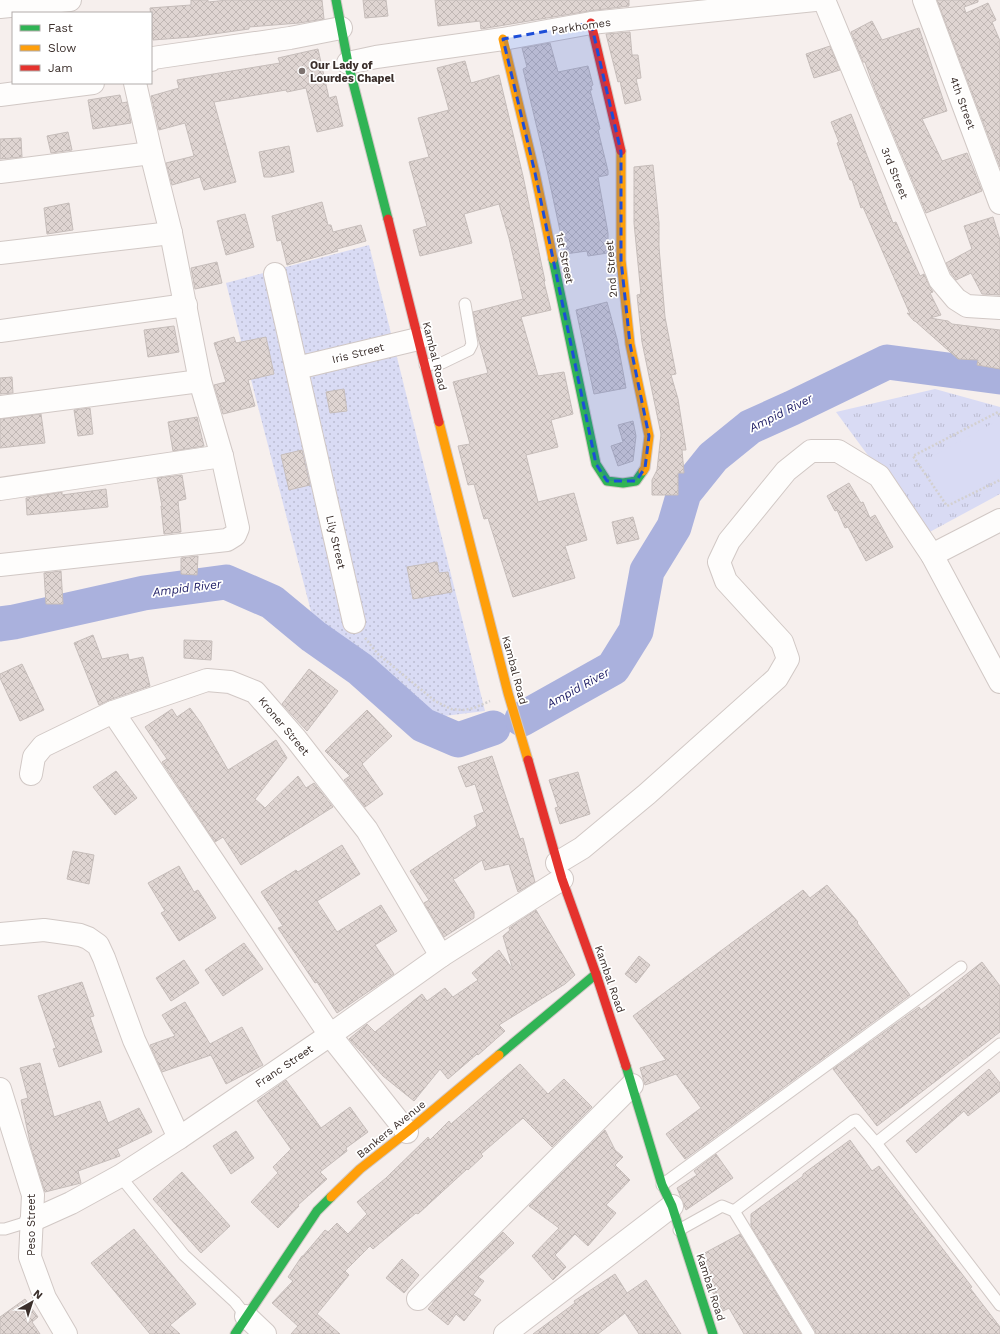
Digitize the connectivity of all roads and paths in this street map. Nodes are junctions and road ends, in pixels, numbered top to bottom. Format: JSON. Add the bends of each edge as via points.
{"nodes":[{"id":1,"x":70,"y":0,"type":"edge"},
{"id":2,"x":336,"y":0,"type":"edge"},
{"id":3,"x":815,"y":0,"type":"edge"},
{"id":4,"x":824,"y":0,"type":"edge"},
{"id":5,"x":925,"y":1,"type":"edge"},
{"id":6,"x":0,"y":7,"type":"edge"},
{"id":7,"x":591,"y":23,"type":"junction"},
{"id":8,"x":341,"y":28,"type":"junction"},
{"id":9,"x":503,"y":39,"type":"junction"},
{"id":10,"x":152,"y":59,"type":"edge"},
{"id":11,"x":348,"y":63,"type":"junction"},
{"id":12,"x":85,"y":84,"type":"edge"},
{"id":13,"x":135,"y":84,"type":"edge"},
{"id":14,"x":0,"y":95,"type":"edge"},
{"id":15,"x":151,"y":153,"type":"junction"},
{"id":16,"x":0,"y":172,"type":"edge"},
{"id":17,"x":1000,"y":203,"type":"edge"},
{"id":18,"x":171,"y":233,"type":"junction"},
{"id":19,"x":0,"y":253,"type":"edge"},
{"id":20,"x":275,"y":274,"type":"dead end"},
{"id":21,"x":466,"y":304,"type":"dead end"},
{"id":22,"x":186,"y":305,"type":"junction"},
{"id":23,"x":1000,"y":308,"type":"edge"},
{"id":24,"x":0,"y":331,"type":"edge"},
{"id":25,"x":418,"y":339,"type":"junction"},
{"id":26,"x":425,"y":365,"type":"junction"},
{"id":27,"x":297,"y":368,"type":"junction"},
{"id":28,"x":200,"y":381,"type":"junction"},
{"id":29,"x":0,"y":407,"type":"edge"},
{"id":30,"x":1000,"y":415,"type":"edge"},
{"id":31,"x":222,"y":456,"type":"junction"},
{"id":32,"x":1000,"y":480,"type":"edge"},
{"id":33,"x":607,"y":481,"type":"joint"},
{"id":34,"x":0,"y":489,"type":"edge"},
{"id":35,"x":1000,"y":520,"type":"edge"},
{"id":36,"x":932,"y":555,"type":"junction"},
{"id":37,"x":0,"y":565,"type":"edge"},
{"id":38,"x":354,"y":622,"type":"joint"},
{"id":39,"x":1000,"y":682,"type":"edge"},
{"id":40,"x":508,"y":693,"type":"junction"},
{"id":41,"x":113,"y":712,"type":"junction"},
{"id":42,"x":31,"y":774,"type":"dead end"},
{"id":43,"x":560,"y":871,"type":"junction"},
{"id":44,"x":0,"y":934,"type":"edge"},
{"id":45,"x":441,"y":956,"type":"junction"},
{"id":46,"x":960,"y":967,"type":"dead end"},
{"id":47,"x":596,"y":974,"type":"junction"},
{"id":48,"x":330,"y":1035,"type":"junction"},
{"id":49,"x":1000,"y":1044,"type":"edge"},
{"id":50,"x":632,"y":1084,"type":"junction"},
{"id":51,"x":0,"y":1089,"type":"edge"},
{"id":52,"x":407,"y":1132,"type":"junction"},
{"id":53,"x":179,"y":1138,"type":"junction"},
{"id":54,"x":876,"y":1143,"type":"junction"},
{"id":55,"x":120,"y":1176,"type":"junction"},
{"id":56,"x":662,"y":1185,"type":"junction"},
{"id":57,"x":672,"y":1206,"type":"junction"},
{"id":58,"x":734,"y":1211,"type":"junction"},
{"id":59,"x":31,"y":1221,"type":"junction"},
{"id":60,"x":0,"y":1229,"type":"edge"},
{"id":61,"x":679,"y":1230,"type":"junction"},
{"id":62,"x":418,"y":1298,"type":"dead end"},
{"id":63,"x":1000,"y":1305,"type":"edge"},
{"id":64,"x":241,"y":1325,"type":"edge"},
{"id":65,"x":66,"y":1334,"type":"edge"},
{"id":66,"x":266,"y":1334,"type":"edge"},
{"id":67,"x":505,"y":1334,"type":"edge"},
{"id":68,"x":713,"y":1334,"type":"edge"},
{"id":69,"x":809,"y":1334,"type":"edge"}],
"edges":[{"from":1,"to":6,"type":"street"},
{"from":2,"to":8,"type":"street","name":"Kambal Road"},
{"from":3,"to":7,"type":"street","name":"Parkhomes"},
{"from":4,"to":23,"type":"street","name":"3rd Street","via":[[940,280],[956,299],[967,306]]},
{"from":5,"to":17,"type":"street","name":"4th Street"},
{"from":7,"to":9,"type":"street","name":"Parkhomes"},
{"from":7,"to":33,"type":"street","name":"2nd Street","via":[[621,152],[621,260],[630,344],[649,436],[645,468],[636,481]]},
{"from":8,"to":10,"type":"street"},
{"from":8,"to":11,"type":"street","name":"Kambal Road"},
{"from":9,"to":11,"type":"street","name":"Parkhomes"},
{"from":9,"to":33,"type":"street","name":"1st Street","via":[[535,173],[596,464]]},
{"from":11,"to":25,"type":"street","name":"Kambal Road"},
{"from":12,"to":14,"type":"street"},
{"from":13,"to":15,"type":"street"},
{"from":15,"to":16,"type":"street"},
{"from":15,"to":18,"type":"street"},
{"from":18,"to":19,"type":"street"},
{"from":18,"to":22,"type":"street"},
{"from":20,"to":27,"type":"street","name":"Lily Street"},
{"from":21,"to":26,"type":"lane","via":[[472,344],[469,350],[442,363]]},
{"from":22,"to":24,"type":"street"},
{"from":22,"to":28,"type":"street"},
{"from":25,"to":26,"type":"street","name":"Kambal Road"},
{"from":25,"to":27,"type":"street","name":"Iris Street"},
{"from":26,"to":40,"type":"street","name":"Kambal Road"},
{"from":27,"to":38,"type":"street","name":"Lily Street"},
{"from":28,"to":29,"type":"street"},
{"from":28,"to":31,"type":"street"},
{"from":30,"to":32,"type":"path","via":[[998,412],[913,456],[947,506]]},
{"from":31,"to":34,"type":"street"},
{"from":31,"to":37,"type":"street","via":[[238,528],[235,535],[227,540]]},
{"from":35,"to":36,"type":"street"},
{"from":36,"to":39,"type":"street","name":"Franc Street"},
{"from":36,"to":43,"type":"street","name":"Franc Street","via":[[880,476],[838,451],[811,451],[786,471],[729,541],[719,562],[726,581],[782,642],[788,659],[777,678],[647,794],[582,848]]},
{"from":38,"to":40,"type":"path","via":[[378,654],[435,701],[451,709],[474,708]]},
{"from":40,"to":43,"type":"street","name":"Kambal Road"},
{"from":41,"to":42,"type":"street","name":"Kroner Street","via":[[43,746],[34,757]]},
{"from":41,"to":45,"type":"street","name":"Kroner Street","via":[[207,680],[230,682],[255,692],[296,739],[367,830]]},
{"from":41,"to":48,"type":"street"},
{"from":43,"to":45,"type":"street","name":"Franc Street","via":[[531,899]]},
{"from":43,"to":47,"type":"street","name":"Kambal Road"},
{"from":44,"to":53,"type":"street","via":[[44,930],[80,935],[98,945],[134,1040]]},
{"from":45,"to":48,"type":"street","name":"Franc Street"},
{"from":46,"to":56,"type":"lane"},
{"from":47,"to":50,"type":"street","name":"Kambal Road"},
{"from":47,"to":52,"type":"street","name":"Bankers Avenue"},
{"from":48,"to":52,"type":"street"},
{"from":48,"to":53,"type":"street","name":"Franc Street"},
{"from":49,"to":54,"type":"lane"},
{"from":50,"to":56,"type":"street","name":"Kambal Road"},
{"from":50,"to":62,"type":"street"},
{"from":51,"to":59,"type":"street","name":"Peso Street","via":[[33,1195]]},
{"from":52,"to":64,"type":"street","name":"Bankers Avenue","via":[[360,1169],[317,1211]]},
{"from":53,"to":55,"type":"street","name":"Franc Street"},
{"from":54,"to":58,"type":"lane","via":[[859,1122],[853,1121]]},
{"from":54,"to":63,"type":"lane"},
{"from":55,"to":59,"type":"street","name":"Franc Street"},
{"from":55,"to":64,"type":"lane","via":[[184,1256],[235,1302]]},
{"from":56,"to":57,"type":"street","name":"Kambal Road"},
{"from":57,"to":61,"type":"street","name":"Kambal Road"},
{"from":57,"to":67,"type":"street"},
{"from":58,"to":61,"type":"lane","via":[[722,1206]]},
{"from":58,"to":69,"type":"lane"},
{"from":59,"to":60,"type":"lane"},
{"from":59,"to":65,"type":"street","name":"Peso Street","via":[[30,1257],[46,1298]]},
{"from":61,"to":68,"type":"street","name":"Kambal Road"},
{"from":64,"to":66,"type":"street"}]}
